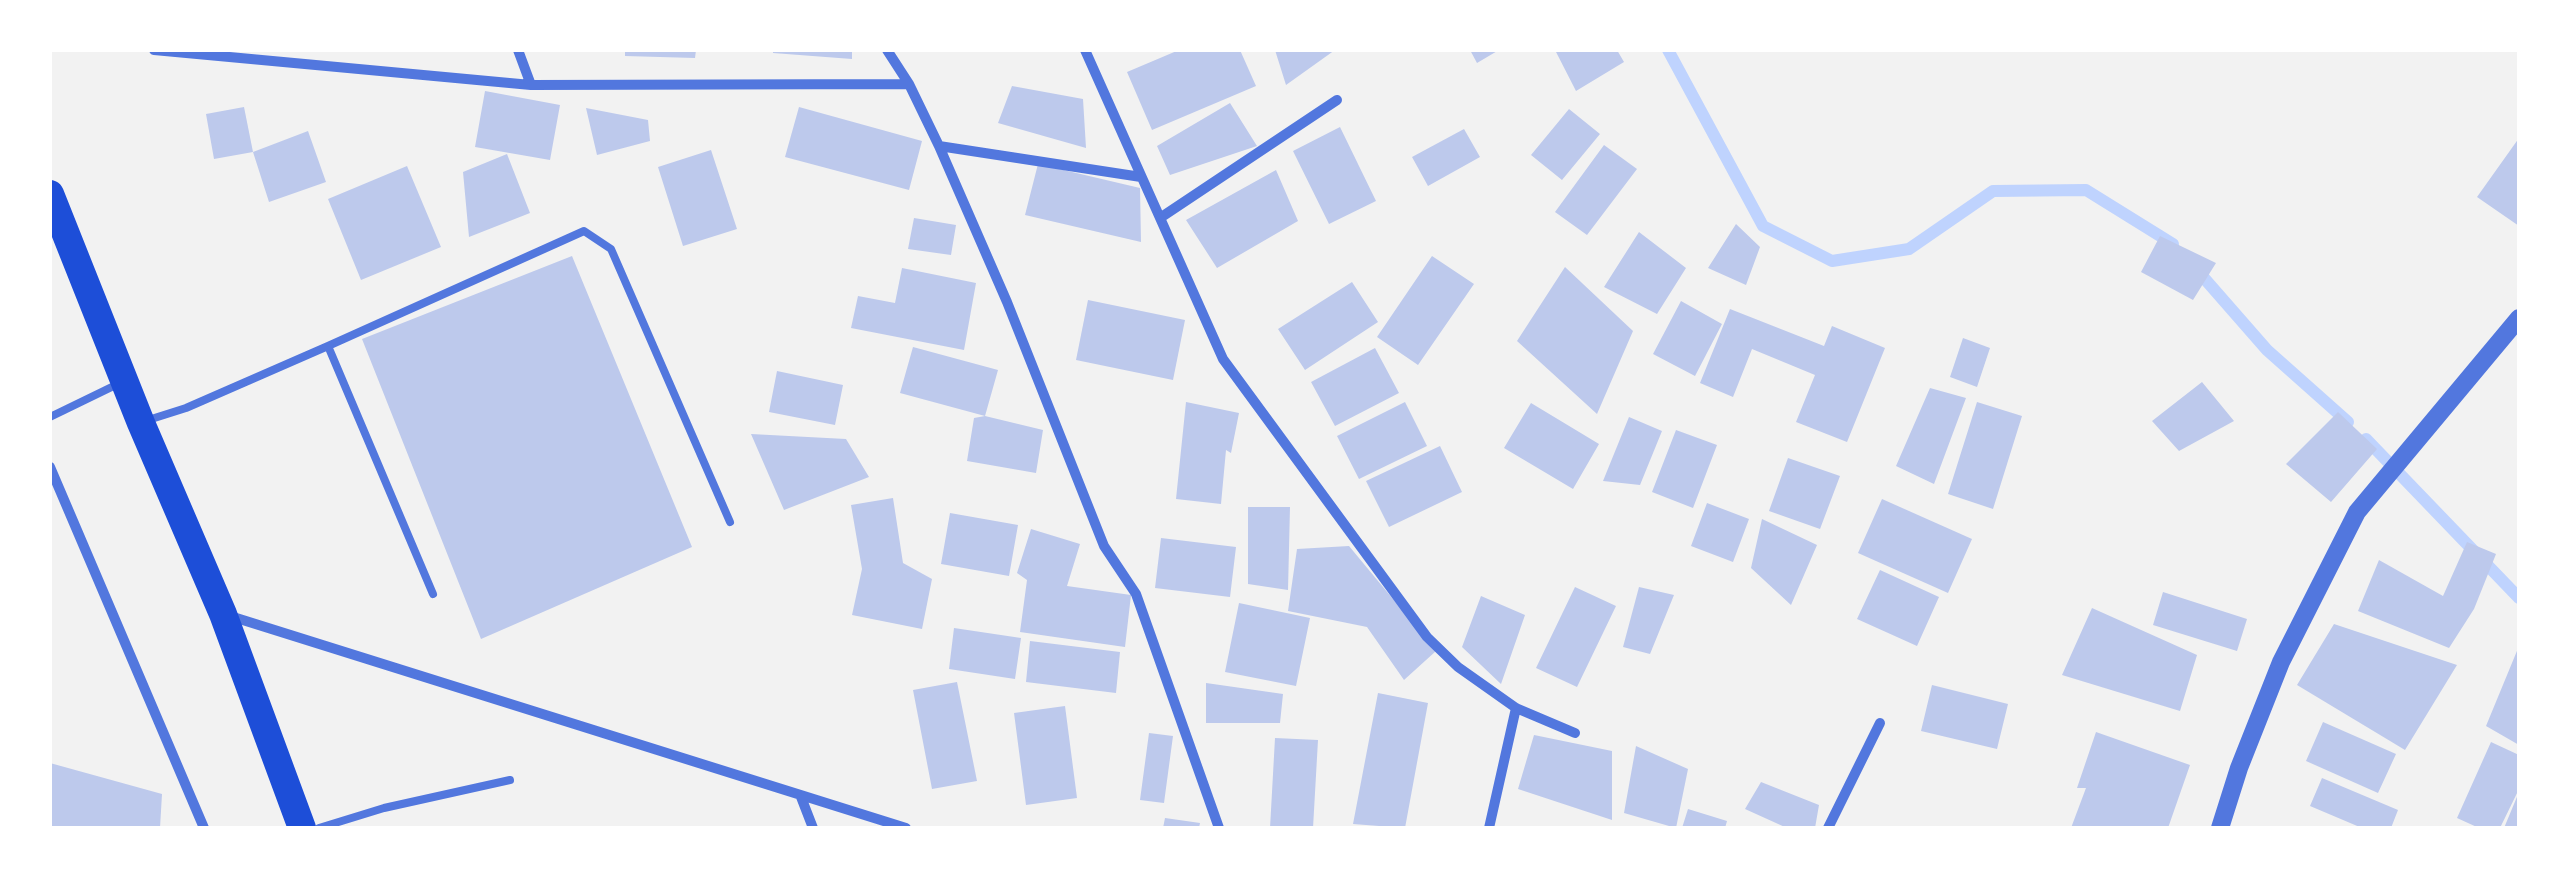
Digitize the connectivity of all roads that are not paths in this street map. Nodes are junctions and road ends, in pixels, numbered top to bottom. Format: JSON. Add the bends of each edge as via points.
{"nodes":[{"id":1,"x":154,"y":50,"type":"edge"},
{"id":2,"x":518,"y":50,"type":"edge"},
{"id":3,"x":888,"y":50,"type":"edge"},
{"id":4,"x":1085,"y":50,"type":"edge"},
{"id":5,"x":909,"y":84,"type":"junction"},
{"id":6,"x":531,"y":85,"type":"junction"},
{"id":7,"x":1337,"y":100,"type":"dead end"},
{"id":8,"x":939,"y":146,"type":"junction"},
{"id":9,"x":1141,"y":177,"type":"junction"},
{"id":10,"x":50,"y":194,"type":"edge"},
{"id":11,"x":1160,"y":218,"type":"junction"},
{"id":12,"x":2519,"y":318,"type":"edge"},
{"id":13,"x":328,"y":346,"type":"junction"},
{"id":14,"x":124,"y":381,"type":"junction"},
{"id":15,"x":50,"y":417,"type":"edge"},
{"id":16,"x":140,"y":423,"type":"junction"},
{"id":17,"x":50,"y":467,"type":"edge"},
{"id":18,"x":730,"y":522,"type":"dead end"},
{"id":19,"x":433,"y":594,"type":"dead end"},
{"id":20,"x":223,"y":614,"type":"junction"},
{"id":21,"x":1516,"y":708,"type":"junction"},
{"id":22,"x":1880,"y":723,"type":"dead end"},
{"id":23,"x":1575,"y":733,"type":"dead end"},
{"id":24,"x":510,"y":780,"type":"dead end"},
{"id":25,"x":801,"y":797,"type":"junction"},
{"id":26,"x":204,"y":828,"type":"edge"},
{"id":27,"x":302,"y":828,"type":"edge"},
{"id":28,"x":320,"y":828,"type":"edge"},
{"id":29,"x":813,"y":828,"type":"edge"},
{"id":30,"x":906,"y":828,"type":"edge"},
{"id":31,"x":1219,"y":828,"type":"edge"},
{"id":32,"x":1489,"y":828,"type":"edge"},
{"id":33,"x":1828,"y":828,"type":"edge"},
{"id":34,"x":2220,"y":828,"type":"edge"}],
"edges":[{"from":1,"to":6,"type":"street"},
{"from":2,"to":6,"type":"street"},
{"from":3,"to":5,"type":"street"},
{"from":4,"to":9,"type":"street"},
{"from":5,"to":6,"type":"street"},
{"from":5,"to":8,"type":"street"},
{"from":7,"to":11,"type":"street"},
{"from":8,"to":9,"type":"street"},
{"from":8,"to":31,"type":"street","via":[[1104,546],[1136,594]]},
{"from":9,"to":11,"type":"street"},
{"from":10,"to":14,"type":"highway"},
{"from":11,"to":21,"type":"street","via":[[1223,359],[1259,410],[1427,637]]},
{"from":12,"to":34,"type":"street","via":[[2357,512],[2281,662]]},
{"from":13,"to":16,"type":"lane"},
{"from":13,"to":18,"type":"lane","via":[[584,231],[611,249]]},
{"from":13,"to":19,"type":"lane"},
{"from":14,"to":15,"type":"lane"},
{"from":14,"to":16,"type":"highway"},
{"from":16,"to":20,"type":"highway"},
{"from":17,"to":26,"type":"street"},
{"from":20,"to":25,"type":"street"},
{"from":20,"to":27,"type":"highway"},
{"from":21,"to":23,"type":"street"},
{"from":21,"to":32,"type":"street"},
{"from":22,"to":33,"type":"street"},
{"from":24,"to":28,"type":"lane"},
{"from":25,"to":29,"type":"street"},
{"from":25,"to":30,"type":"street"}]}
